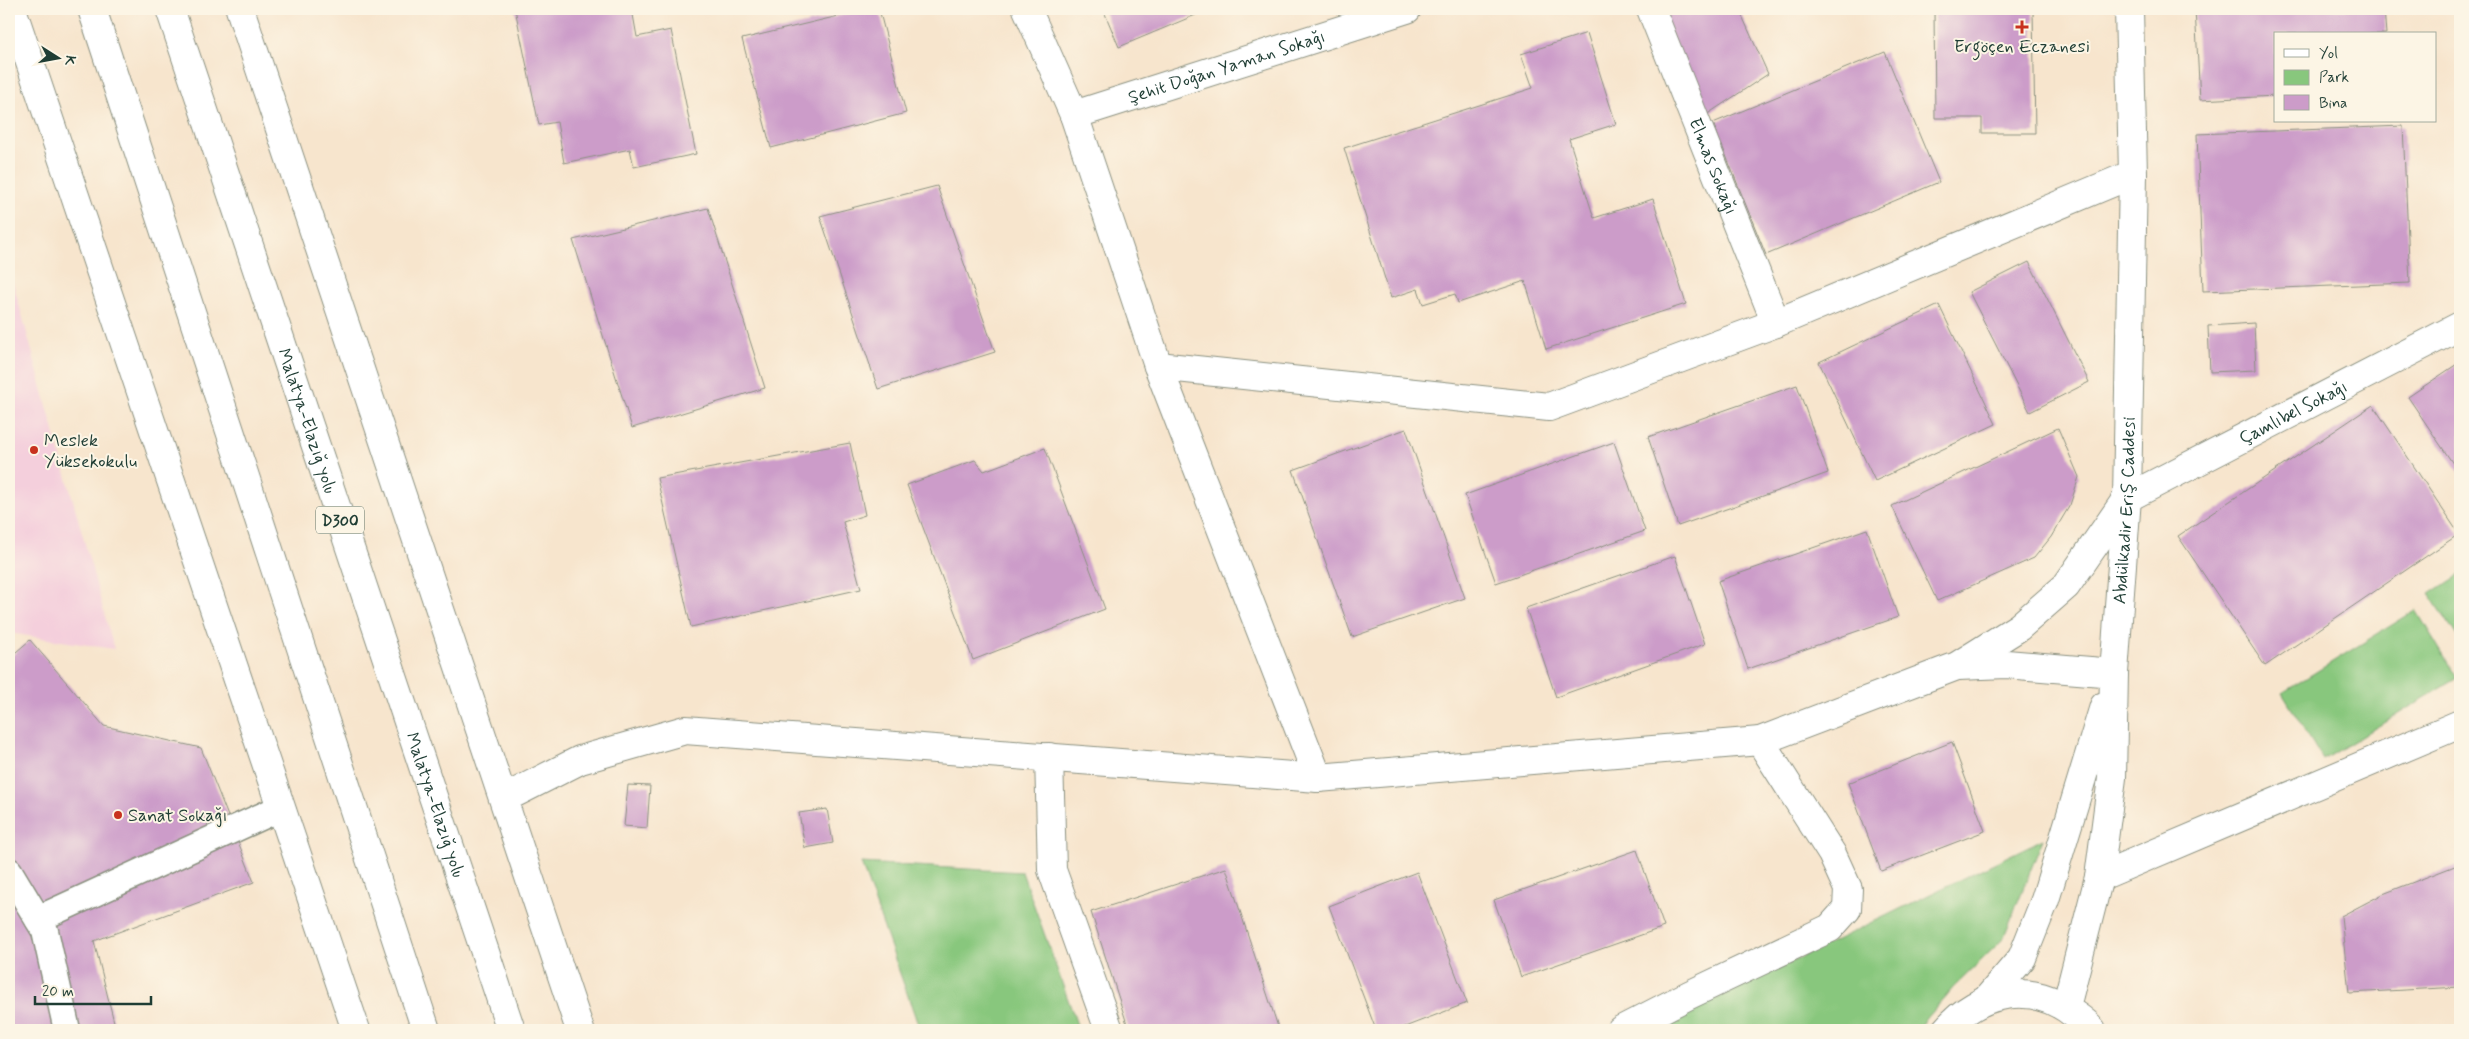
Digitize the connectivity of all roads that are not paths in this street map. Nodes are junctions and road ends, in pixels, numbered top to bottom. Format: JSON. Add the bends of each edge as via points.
{"nodes":[{"id":1,"x":12,"y":9,"type":"edge"},
{"id":2,"x":92,"y":9,"type":"edge"},
{"id":3,"x":170,"y":9,"type":"edge"},
{"id":4,"x":240,"y":9,"type":"edge"},
{"id":5,"x":1027,"y":9,"type":"edge"},
{"id":6,"x":1407,"y":9,"type":"edge"},
{"id":7,"x":1651,"y":9,"type":"edge"},
{"id":8,"x":2129,"y":9,"type":"edge"},
{"id":9,"x":1074,"y":116,"type":"junction"},
{"id":10,"x":2133,"y":174,"type":"junction"},
{"id":11,"x":1776,"y":323,"type":"junction"},
{"id":12,"x":2460,"y":326,"type":"edge"},
{"id":13,"x":1158,"y":366,"type":"junction"},
{"id":14,"x":2127,"y":498,"type":"junction"},
{"id":15,"x":1957,"y":666,"type":"junction"},
{"id":16,"x":2114,"y":673,"type":"junction"},
{"id":17,"x":2460,"y":724,"type":"edge"},
{"id":18,"x":1760,"y":741,"type":"junction"},
{"id":19,"x":1049,"y":757,"type":"junction"},
{"id":20,"x":1318,"y":778,"type":"junction"},
{"id":21,"x":505,"y":798,"type":"junction"},
{"id":22,"x":280,"y":808,"type":"junction"},
{"id":23,"x":9,"y":871,"type":"edge"},
{"id":24,"x":2099,"y":877,"type":"junction"},
{"id":25,"x":38,"y":919,"type":"junction"},
{"id":26,"x":1987,"y":999,"type":"junction"},
{"id":27,"x":2066,"y":1007,"type":"junction"},
{"id":28,"x":2092,"y":1029,"type":"edge"},
{"id":29,"x":67,"y":1030,"type":"edge"},
{"id":30,"x":356,"y":1030,"type":"edge"},
{"id":31,"x":426,"y":1030,"type":"edge"},
{"id":32,"x":511,"y":1030,"type":"edge"},
{"id":33,"x":580,"y":1030,"type":"edge"},
{"id":34,"x":1109,"y":1030,"type":"edge"},
{"id":35,"x":1621,"y":1030,"type":"edge"},
{"id":36,"x":1946,"y":1030,"type":"edge"}],
"edges":[{"from":1,"to":22,"type":"main road"},
{"from":2,"to":31,"type":"main road"},
{"from":3,"to":32,"type":"main road","name":"Malatya-Elazığ yolu","number":"D300"},
{"from":4,"to":21,"type":"main road"},
{"from":5,"to":9,"type":"main road"},
{"from":6,"to":9,"type":"main road","name":"Şehit Doğan Yaman Sokağı"},
{"from":7,"to":11,"type":"main road","name":"Elmas Sokağı"},
{"from":8,"to":10,"type":"main road","name":"Abdülkadir Eriş Caddesi"},
{"from":9,"to":13,"type":"main road"},
{"from":10,"to":11,"type":"main road"},
{"from":10,"to":14,"type":"main road","name":"Abdülkadir Eriş Caddesi"},
{"from":11,"to":13,"type":"main road","via":[[1550,407]]},
{"from":12,"to":14,"type":"main road","name":"Çamlıbel Sokağı"},
{"from":13,"to":20,"type":"main road"},
{"from":14,"to":15,"type":"main road","via":[[2066,586],[2019,627]]},
{"from":14,"to":16,"type":"main road","name":"Abdülkadir Eriş Caddesi"},
{"from":15,"to":16,"type":"main road","via":[[2006,664]]},
{"from":15,"to":18,"type":"main road"},
{"from":16,"to":24,"type":"main road","name":"Abdülkadir Eriş Caddesi","via":[[2112,778]]},
{"from":16,"to":26,"type":"main road","via":[[2046,900],[2022,958]]},
{"from":17,"to":24,"type":"main road"},
{"from":18,"to":20,"type":"main road"},
{"from":18,"to":35,"type":"main road","via":[[1832,854],[1848,889],[1847,909],[1830,928]]},
{"from":19,"to":20,"type":"main road"},
{"from":19,"to":21,"type":"main road","via":[[684,730],[580,760]]},
{"from":19,"to":34,"type":"main road","via":[[1052,870]]},
{"from":21,"to":33,"type":"main road"},
{"from":22,"to":25,"type":"street"},
{"from":22,"to":30,"type":"main road"},
{"from":23,"to":25,"type":"street"},
{"from":24,"to":27,"type":"main road","name":"Abdülkadir Eriş Caddesi"},
{"from":25,"to":29,"type":"street","via":[[45,931]]},
{"from":26,"to":27,"type":"main road","via":[[2015,992],[2040,996]]},
{"from":26,"to":36,"type":"main road","via":[[1958,1015]]},
{"from":27,"to":28,"type":"main road"}]}
